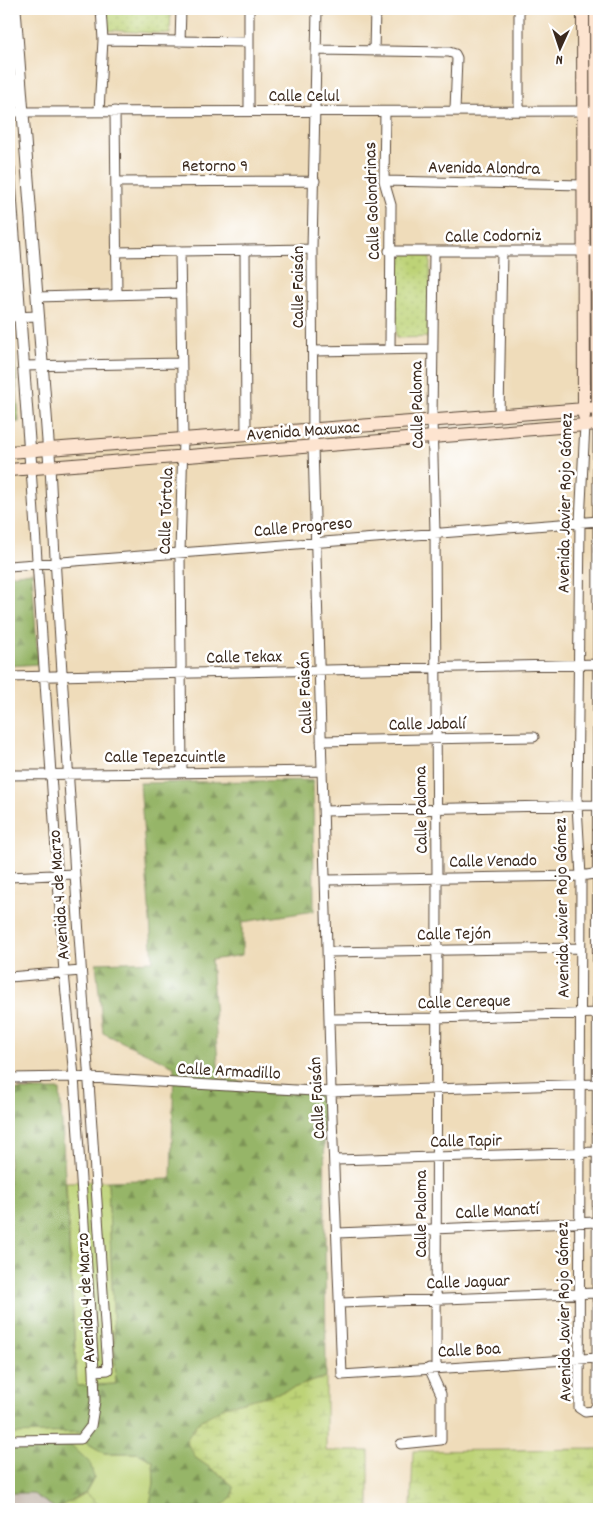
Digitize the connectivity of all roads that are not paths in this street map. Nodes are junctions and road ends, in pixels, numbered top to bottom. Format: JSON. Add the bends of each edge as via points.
{"nodes":[{"id":1,"x":15,"y":9,"type":"edge"},
{"id":2,"x":101,"y":9,"type":"edge"},
{"id":3,"x":180,"y":9,"type":"edge"},
{"id":4,"x":249,"y":9,"type":"edge"},
{"id":5,"x":317,"y":9,"type":"edge"},
{"id":6,"x":375,"y":9,"type":"edge"},
{"id":7,"x":519,"y":9,"type":"edge"},
{"id":8,"x":583,"y":9,"type":"edge"},
{"id":9,"x":596,"y":9,"type":"edge"},
{"id":10,"x":103,"y":40,"type":"junction"},
{"id":11,"x":180,"y":42,"type":"junction"},
{"id":12,"x":249,"y":42,"type":"junction"},
{"id":13,"x":317,"y":50,"type":"junction"},
{"id":14,"x":374,"y":51,"type":"junction"},
{"id":15,"x":456,"y":110,"type":"junction"},
{"id":16,"x":23,"y":111,"type":"junction"},
{"id":17,"x":99,"y":111,"type":"junction"},
{"id":18,"x":115,"y":111,"type":"junction"},
{"id":19,"x":249,"y":111,"type":"junction"},
{"id":20,"x":316,"y":111,"type":"junction"},
{"id":21,"x":519,"y":111,"type":"junction"},
{"id":22,"x":584,"y":111,"type":"junction"},
{"id":23,"x":598,"y":111,"type":"edge"},
{"id":24,"x":9,"y":112,"type":"edge"},
{"id":25,"x":385,"y":112,"type":"junction"},
{"id":26,"x":9,"y":168,"type":"edge"},
{"id":27,"x":598,"y":170,"type":"edge"},
{"id":28,"x":315,"y":181,"type":"junction"},
{"id":29,"x":384,"y":181,"type":"junction"},
{"id":30,"x":116,"y":182,"type":"junction"},
{"id":31,"x":584,"y":185,"type":"junction"},
{"id":32,"x":312,"y":249,"type":"junction"},
{"id":33,"x":245,"y":250,"type":"junction"},
{"id":34,"x":584,"y":250,"type":"junction"},
{"id":35,"x":180,"y":251,"type":"junction"},
{"id":36,"x":389,"y":251,"type":"junction"},
{"id":37,"x":597,"y":251,"type":"junction"},
{"id":38,"x":115,"y":252,"type":"junction"},
{"id":39,"x":434,"y":252,"type":"junction"},
{"id":40,"x":502,"y":252,"type":"junction"},
{"id":41,"x":180,"y":293,"type":"junction"},
{"id":42,"x":117,"y":294,"type":"junction"},
{"id":43,"x":37,"y":297,"type":"junction"},
{"id":44,"x":14,"y":316,"type":"edge"},
{"id":45,"x":38,"y":316,"type":"junction"},
{"id":46,"x":598,"y":335,"type":"edge"},
{"id":47,"x":390,"y":349,"type":"junction"},
{"id":48,"x":432,"y":349,"type":"junction"},
{"id":49,"x":313,"y":351,"type":"junction"},
{"id":50,"x":180,"y":363,"type":"junction"},
{"id":51,"x":23,"y":366,"type":"junction"},
{"id":52,"x":42,"y":366,"type":"junction"},
{"id":53,"x":598,"y":408,"type":"edge"},
{"id":54,"x":584,"y":409,"type":"junction"},
{"id":55,"x":542,"y":412,"type":"junction"},
{"id":56,"x":499,"y":415,"type":"junction"},
{"id":57,"x":432,"y":420,"type":"junction"},
{"id":58,"x":598,"y":424,"type":"edge"},
{"id":59,"x":584,"y":425,"type":"junction"},
{"id":60,"x":544,"y":428,"type":"junction"},
{"id":61,"x":314,"y":429,"type":"junction"},
{"id":62,"x":246,"y":434,"type":"junction"},
{"id":63,"x":434,"y":437,"type":"junction"},
{"id":64,"x":183,"y":439,"type":"junction"},
{"id":65,"x":313,"y":446,"type":"junction"},
{"id":66,"x":49,"y":449,"type":"junction"},
{"id":67,"x":30,"y":450,"type":"junction"},
{"id":68,"x":9,"y":452,"type":"edge"},
{"id":69,"x":183,"y":456,"type":"junction"},
{"id":70,"x":50,"y":467,"type":"junction"},
{"id":71,"x":31,"y":468,"type":"junction"},
{"id":72,"x":9,"y":470,"type":"edge"},
{"id":73,"x":598,"y":521,"type":"edge"},
{"id":74,"x":580,"y":522,"type":"junction"},
{"id":75,"x":435,"y":532,"type":"junction"},
{"id":76,"x":317,"y":542,"type":"junction"},
{"id":77,"x":180,"y":553,"type":"junction"},
{"id":78,"x":55,"y":562,"type":"junction"},
{"id":79,"x":36,"y":564,"type":"junction"},
{"id":80,"x":9,"y":566,"type":"edge"},
{"id":81,"x":598,"y":664,"type":"edge"},
{"id":82,"x":579,"y":665,"type":"junction"},
{"id":83,"x":435,"y":668,"type":"junction"},
{"id":84,"x":319,"y":671,"type":"junction"},
{"id":85,"x":181,"y":673,"type":"junction"},
{"id":86,"x":43,"y":676,"type":"junction"},
{"id":87,"x":61,"y":676,"type":"junction"},
{"id":88,"x":9,"y":677,"type":"edge"},
{"id":89,"x":579,"y":735,"type":"junction"},
{"id":90,"x":598,"y":735,"type":"edge"},
{"id":91,"x":534,"y":737,"type":"dead end"},
{"id":92,"x":435,"y":740,"type":"junction"},
{"id":93,"x":321,"y":741,"type":"junction"},
{"id":94,"x":182,"y":772,"type":"junction"},
{"id":95,"x":322,"y":772,"type":"junction"},
{"id":96,"x":51,"y":773,"type":"junction"},
{"id":97,"x":68,"y":773,"type":"junction"},
{"id":98,"x":9,"y":775,"type":"edge"},
{"id":99,"x":598,"y":804,"type":"junction"},
{"id":100,"x":577,"y":806,"type":"junction"},
{"id":101,"x":436,"y":807,"type":"junction"},
{"id":102,"x":324,"y":811,"type":"junction"},
{"id":103,"x":598,"y":873,"type":"edge"},
{"id":104,"x":74,"y":874,"type":"junction"},
{"id":105,"x":58,"y":875,"type":"junction"},
{"id":106,"x":581,"y":876,"type":"junction"},
{"id":107,"x":9,"y":877,"type":"edge"},
{"id":108,"x":438,"y":877,"type":"junction"},
{"id":109,"x":327,"y":880,"type":"junction"},
{"id":110,"x":580,"y":948,"type":"junction"},
{"id":111,"x":437,"y":950,"type":"junction"},
{"id":112,"x":328,"y":952,"type":"junction"},
{"id":113,"x":81,"y":970,"type":"junction"},
{"id":114,"x":64,"y":972,"type":"junction"},
{"id":115,"x":9,"y":976,"type":"edge"},
{"id":116,"x":580,"y":1013,"type":"junction"},
{"id":117,"x":599,"y":1013,"type":"edge"},
{"id":118,"x":437,"y":1018,"type":"junction"},
{"id":119,"x":329,"y":1019,"type":"junction"},
{"id":120,"x":74,"y":1077,"type":"junction"},
{"id":121,"x":9,"y":1078,"type":"edge"},
{"id":122,"x":90,"y":1078,"type":"junction"},
{"id":123,"x":579,"y":1084,"type":"junction"},
{"id":124,"x":598,"y":1084,"type":"junction"},
{"id":125,"x":438,"y":1090,"type":"junction"},
{"id":126,"x":332,"y":1092,"type":"junction"},
{"id":127,"x":597,"y":1152,"type":"junction"},
{"id":128,"x":579,"y":1153,"type":"junction"},
{"id":129,"x":437,"y":1157,"type":"junction"},
{"id":130,"x":336,"y":1160,"type":"junction"},
{"id":131,"x":96,"y":1170,"type":"junction"},
{"id":132,"x":80,"y":1172,"type":"junction"},
{"id":133,"x":596,"y":1222,"type":"junction"},
{"id":134,"x":579,"y":1223,"type":"junction"},
{"id":135,"x":436,"y":1229,"type":"junction"},
{"id":136,"x":338,"y":1233,"type":"junction"},
{"id":137,"x":100,"y":1241,"type":"junction"},
{"id":138,"x":85,"y":1242,"type":"junction"},
{"id":139,"x":580,"y":1293,"type":"junction"},
{"id":140,"x":596,"y":1293,"type":"junction"},
{"id":141,"x":436,"y":1298,"type":"junction"},
{"id":142,"x":341,"y":1303,"type":"junction"},
{"id":143,"x":104,"y":1305,"type":"junction"},
{"id":144,"x":89,"y":1308,"type":"junction"},
{"id":145,"x":597,"y":1358,"type":"junction"},
{"id":146,"x":579,"y":1359,"type":"junction"},
{"id":147,"x":432,"y":1368,"type":"junction"},
{"id":148,"x":94,"y":1371,"type":"junction"},
{"id":149,"x":342,"y":1375,"type":"joint"},
{"id":150,"x":9,"y":1440,"type":"edge"},
{"id":151,"x":401,"y":1444,"type":"dead end"}],
"edges":[{"from":1,"to":16,"type":"street","name":"Avenida 4 de Marzo"},
{"from":2,"to":10,"type":"street"},
{"from":3,"to":11,"type":"street"},
{"from":4,"to":12,"type":"street"},
{"from":5,"to":13,"type":"street","name":"Calle Faisán"},
{"from":6,"to":14,"type":"street"},
{"from":7,"to":21,"type":"street"},
{"from":8,"to":22,"type":"main road","name":"Avenida Javier Rojo Gómez"},
{"from":9,"to":23,"type":"main road","name":"Avenida Javier Rojo Gómez"},
{"from":10,"to":11,"type":"street"},
{"from":10,"to":17,"type":"street"},
{"from":11,"to":12,"type":"street"},
{"from":12,"to":19,"type":"street"},
{"from":13,"to":14,"type":"street"},
{"from":13,"to":20,"type":"street","name":"Calle Faisán"},
{"from":14,"to":15,"type":"street","via":[[455,54]]},
{"from":15,"to":21,"type":"street","name":"Calle Celul"},
{"from":15,"to":25,"type":"street","name":"Calle Celul"},
{"from":16,"to":17,"type":"street","name":"Calle Celul"},
{"from":16,"to":24,"type":"street","name":"Calle Celul"},
{"from":16,"to":43,"type":"street","name":"Avenida 4 de Marzo"},
{"from":17,"to":18,"type":"street","name":"Calle Celul"},
{"from":18,"to":19,"type":"street","name":"Calle Celul"},
{"from":18,"to":30,"type":"street"},
{"from":19,"to":20,"type":"street","name":"Calle Celul"},
{"from":20,"to":25,"type":"street","name":"Calle Celul"},
{"from":20,"to":28,"type":"street","name":"Calle Faisán"},
{"from":21,"to":22,"type":"street","name":"Calle Celul"},
{"from":22,"to":23,"type":"street","name":"Calle Celul"},
{"from":22,"to":31,"type":"main road","name":"Avenida Javier Rojo Gómez"},
{"from":23,"to":27,"type":"main road","name":"Avenida Javier Rojo Gómez"},
{"from":25,"to":29,"type":"street","name":"Calle Golondrinas"},
{"from":26,"to":44,"type":"street","name":"Avenida 4 de Marzo"},
{"from":27,"to":37,"type":"main road","name":"Avenida Javier Rojo Gómez"},
{"from":28,"to":30,"type":"street","name":"Retorno 9"},
{"from":28,"to":32,"type":"street","name":"Calle Faisán"},
{"from":29,"to":31,"type":"street","name":"Avenida Alondra"},
{"from":29,"to":36,"type":"street","name":"Calle Golondrinas","via":[[391,205]]},
{"from":30,"to":38,"type":"street"},
{"from":31,"to":34,"type":"main road","name":"Avenida Javier Rojo Gómez"},
{"from":32,"to":33,"type":"street"},
{"from":32,"to":49,"type":"street","name":"Calle Faisán"},
{"from":33,"to":35,"type":"street"},
{"from":33,"to":62,"type":"street"},
{"from":34,"to":37,"type":"street","name":"Calle Codorniz"},
{"from":34,"to":40,"type":"street","name":"Calle Codorniz"},
{"from":34,"to":54,"type":"main road","name":"Avenida Javier Rojo Gómez"},
{"from":35,"to":38,"type":"street"},
{"from":35,"to":41,"type":"street","name":"Calle Tórtola"},
{"from":36,"to":39,"type":"street","name":"Calle Codorniz"},
{"from":36,"to":47,"type":"street","name":"Calle Golondrinas"},
{"from":37,"to":46,"type":"main road","name":"Avenida Javier Rojo Gómez"},
{"from":38,"to":42,"type":"street"},
{"from":39,"to":40,"type":"street","name":"Calle Codorniz"},
{"from":39,"to":48,"type":"street","name":"Calle Paloma"},
{"from":40,"to":56,"type":"street"},
{"from":41,"to":42,"type":"street"},
{"from":41,"to":50,"type":"street","name":"Calle Tórtola"},
{"from":42,"to":43,"type":"street"},
{"from":43,"to":45,"type":"street","name":"Avenida 4 de Marzo"},
{"from":44,"to":45,"type":"street"},
{"from":44,"to":51,"type":"street","name":"Avenida 4 de Marzo"},
{"from":45,"to":52,"type":"street","name":"Avenida 4 de Marzo"},
{"from":46,"to":53,"type":"main road","name":"Avenida Javier Rojo Gómez"},
{"from":47,"to":48,"type":"street"},
{"from":47,"to":49,"type":"street"},
{"from":48,"to":57,"type":"street","name":"Calle Paloma"},
{"from":49,"to":61,"type":"street","name":"Calle Faisán"},
{"from":50,"to":52,"type":"street"},
{"from":50,"to":64,"type":"street","name":"Calle Tórtola"},
{"from":51,"to":52,"type":"street"},
{"from":51,"to":67,"type":"street","name":"Avenida 4 de Marzo"},
{"from":52,"to":66,"type":"street","name":"Avenida 4 de Marzo"},
{"from":53,"to":54,"type":"main road","name":"Avenida Maxuxac"},
{"from":53,"to":58,"type":"main road","name":"Avenida Javier Rojo Gómez"},
{"from":54,"to":55,"type":"main road","name":"Avenida Maxuxac"},
{"from":54,"to":59,"type":"main road","name":"Avenida Javier Rojo Gómez"},
{"from":55,"to":56,"type":"main road","name":"Avenida Maxuxac"},
{"from":55,"to":60,"type":"main road"},
{"from":56,"to":57,"type":"main road","name":"Avenida Maxuxac"},
{"from":57,"to":61,"type":"main road","name":"Avenida Maxuxac"},
{"from":57,"to":63,"type":"street","name":"Calle Paloma"},
{"from":58,"to":59,"type":"main road","name":"Avenida Maxuxac"},
{"from":58,"to":73,"type":"street","name":"Avenida Javier Rojo Gómez"},
{"from":59,"to":60,"type":"main road","name":"Avenida Maxuxac"},
{"from":59,"to":74,"type":"street","name":"Avenida Javier Rojo Gómez"},
{"from":60,"to":63,"type":"main road","name":"Avenida Maxuxac"},
{"from":61,"to":62,"type":"main road","name":"Avenida Maxuxac"},
{"from":61,"to":65,"type":"street","name":"Calle Faisán"},
{"from":62,"to":64,"type":"main road","name":"Avenida Maxuxac"},
{"from":63,"to":65,"type":"main road","name":"Avenida Maxuxac"},
{"from":63,"to":75,"type":"street","name":"Calle Paloma"},
{"from":64,"to":66,"type":"main road","name":"Avenida Maxuxac"},
{"from":64,"to":69,"type":"street","name":"Calle Tórtola"},
{"from":65,"to":69,"type":"main road","name":"Avenida Maxuxac"},
{"from":65,"to":76,"type":"street","name":"Calle Faisán"},
{"from":66,"to":67,"type":"main road","name":"Avenida Maxuxac"},
{"from":66,"to":70,"type":"street","name":"Avenida 4 de Marzo"},
{"from":67,"to":68,"type":"main road","name":"Avenida Maxuxac"},
{"from":67,"to":71,"type":"street","name":"Avenida 4 de Marzo"},
{"from":69,"to":70,"type":"main road","name":"Avenida Maxuxac"},
{"from":69,"to":77,"type":"street","name":"Calle Tórtola"},
{"from":70,"to":71,"type":"main road","name":"Avenida Maxuxac"},
{"from":70,"to":78,"type":"street","name":"Avenida 4 de Marzo"},
{"from":71,"to":72,"type":"main road","name":"Avenida Maxuxac"},
{"from":71,"to":79,"type":"street","name":"Avenida 4 de Marzo"},
{"from":73,"to":74,"type":"street","name":"Calle Progreso"},
{"from":73,"to":81,"type":"street","name":"Avenida Javier Rojo Gómez"},
{"from":74,"to":75,"type":"street","name":"Calle Progreso"},
{"from":74,"to":82,"type":"street","name":"Avenida Javier Rojo Gómez"},
{"from":75,"to":76,"type":"street","name":"Calle Progreso"},
{"from":75,"to":83,"type":"street","name":"Calle Paloma"},
{"from":76,"to":77,"type":"street","name":"Calle Progreso"},
{"from":76,"to":84,"type":"street","name":"Calle Faisán"},
{"from":77,"to":78,"type":"street","name":"Calle Progreso"},
{"from":77,"to":85,"type":"street","name":"Calle Tórtola"},
{"from":78,"to":79,"type":"street","name":"Calle Progreso"},
{"from":78,"to":87,"type":"street","name":"Avenida 4 de Marzo"},
{"from":79,"to":80,"type":"street","name":"Calle Progreso"},
{"from":79,"to":86,"type":"street","name":"Avenida 4 de Marzo"},
{"from":81,"to":82,"type":"street","name":"Calle Tekax"},
{"from":81,"to":90,"type":"street","name":"Avenida Javier Rojo Gómez"},
{"from":82,"to":83,"type":"street","name":"Calle Tekax"},
{"from":82,"to":89,"type":"street","name":"Avenida Javier Rojo Gómez"},
{"from":83,"to":84,"type":"street","name":"Calle Tekax"},
{"from":83,"to":92,"type":"street","name":"Calle Paloma"},
{"from":84,"to":85,"type":"street","name":"Calle Tekax"},
{"from":84,"to":93,"type":"street","name":"Calle Faisán"},
{"from":85,"to":87,"type":"street","name":"Calle Tekax"},
{"from":85,"to":94,"type":"street","name":"Calle Tórtola"},
{"from":86,"to":87,"type":"street","name":"Calle Tekax"},
{"from":86,"to":88,"type":"street","name":"Calle Tekax"},
{"from":86,"to":96,"type":"street","name":"Avenida 4 de Marzo"},
{"from":87,"to":97,"type":"street","name":"Avenida 4 de Marzo"},
{"from":89,"to":90,"type":"street"},
{"from":89,"to":100,"type":"street","name":"Avenida Javier Rojo Gómez"},
{"from":90,"to":99,"type":"street","name":"Avenida Javier Rojo Gómez"},
{"from":91,"to":92,"type":"street","name":"Calle Jabalí"},
{"from":92,"to":93,"type":"street","name":"Calle Jabalí"},
{"from":92,"to":101,"type":"street","name":"Calle Paloma"},
{"from":93,"to":95,"type":"street","name":"Calle Faisán"},
{"from":94,"to":95,"type":"street","name":"Calle Tepezcuintle"},
{"from":94,"to":97,"type":"street","name":"Calle Tepezcuintle"},
{"from":95,"to":102,"type":"street","name":"Calle Faisán"},
{"from":96,"to":97,"type":"street","name":"Calle Tepezcuintle"},
{"from":96,"to":98,"type":"street","name":"Calle Tepezcuintle"},
{"from":96,"to":105,"type":"street","name":"Avenida 4 de Marzo"},
{"from":97,"to":104,"type":"street","name":"Avenida 4 de Marzo"},
{"from":99,"to":100,"type":"street"},
{"from":99,"to":103,"type":"street","name":"Avenida Javier Rojo Gómez"},
{"from":100,"to":101,"type":"street"},
{"from":100,"to":106,"type":"street","name":"Avenida Javier Rojo Gómez"},
{"from":101,"to":102,"type":"street"},
{"from":101,"to":108,"type":"street","name":"Calle Paloma"},
{"from":102,"to":109,"type":"street","name":"Calle Faisán"},
{"from":103,"to":106,"type":"street","name":"Calle Venado"},
{"from":103,"to":117,"type":"street","name":"Avenida Javier Rojo Gómez"},
{"from":104,"to":105,"type":"street"},
{"from":104,"to":113,"type":"street","name":"Avenida 4 de Marzo"},
{"from":105,"to":107,"type":"street"},
{"from":105,"to":114,"type":"street","name":"Avenida 4 de Marzo"},
{"from":106,"to":108,"type":"street","name":"Calle Venado"},
{"from":106,"to":110,"type":"street","name":"Avenida Javier Rojo Gómez"},
{"from":108,"to":109,"type":"street","name":"Calle Venado"},
{"from":108,"to":111,"type":"street","name":"Calle Paloma"},
{"from":109,"to":112,"type":"street","name":"Calle Faisán"},
{"from":110,"to":111,"type":"street","name":"Calle Tejón"},
{"from":110,"to":116,"type":"street","name":"Avenida Javier Rojo Gómez"},
{"from":111,"to":112,"type":"street","name":"Calle Tejón"},
{"from":111,"to":118,"type":"street","name":"Calle Paloma"},
{"from":112,"to":119,"type":"street","name":"Calle Faisán"},
{"from":113,"to":114,"type":"street"},
{"from":113,"to":122,"type":"street","name":"Avenida 4 de Marzo"},
{"from":114,"to":115,"type":"street"},
{"from":114,"to":120,"type":"street","name":"Avenida 4 de Marzo"},
{"from":116,"to":117,"type":"street","name":"Calle Cereque"},
{"from":116,"to":118,"type":"street","name":"Calle Cereque"},
{"from":116,"to":123,"type":"street","name":"Avenida Javier Rojo Gómez"},
{"from":117,"to":124,"type":"street","name":"Avenida Javier Rojo Gómez"},
{"from":118,"to":119,"type":"street","name":"Calle Cereque"},
{"from":118,"to":125,"type":"street","name":"Calle Paloma"},
{"from":119,"to":126,"type":"street","name":"Calle Faisán"},
{"from":120,"to":121,"type":"street","name":"Calle Armadillo"},
{"from":120,"to":122,"type":"street","name":"Calle Armadillo"},
{"from":120,"to":132,"type":"street","name":"Avenida 4 de Marzo"},
{"from":122,"to":126,"type":"street","name":"Calle Armadillo"},
{"from":122,"to":131,"type":"street","name":"Avenida 4 de Marzo"},
{"from":123,"to":124,"type":"street","name":"Calle Armadillo"},
{"from":123,"to":125,"type":"street","name":"Calle Armadillo"},
{"from":123,"to":128,"type":"street","name":"Avenida Javier Rojo Gómez"},
{"from":124,"to":127,"type":"street","name":"Avenida Javier Rojo Gómez"},
{"from":125,"to":126,"type":"street","name":"Calle Armadillo"},
{"from":125,"to":129,"type":"street","name":"Calle Paloma"},
{"from":126,"to":130,"type":"street","name":"Calle Faisán"},
{"from":127,"to":128,"type":"street","name":"Calle Tapir"},
{"from":127,"to":133,"type":"street","name":"Avenida Javier Rojo Gómez"},
{"from":128,"to":129,"type":"street","name":"Calle Tapir"},
{"from":128,"to":134,"type":"street","name":"Avenida Javier Rojo Gómez"},
{"from":129,"to":130,"type":"street","name":"Calle Tapir"},
{"from":129,"to":135,"type":"street","name":"Calle Paloma"},
{"from":130,"to":136,"type":"street","name":"Calle Faisán"},
{"from":131,"to":132,"type":"street"},
{"from":131,"to":137,"type":"street","name":"Avenida 4 de Marzo"},
{"from":132,"to":138,"type":"street","name":"Avenida 4 de Marzo"},
{"from":133,"to":134,"type":"street","name":"Calle Manatí"},
{"from":133,"to":140,"type":"street","name":"Avenida Javier Rojo Gómez"},
{"from":134,"to":135,"type":"street","name":"Calle Manatí"},
{"from":134,"to":139,"type":"street","name":"Avenida Javier Rojo Gómez"},
{"from":135,"to":136,"type":"street","name":"Calle Manatí"},
{"from":135,"to":141,"type":"street","name":"Calle Paloma"},
{"from":136,"to":142,"type":"street","name":"Calle Faisán"},
{"from":137,"to":138,"type":"street"},
{"from":137,"to":143,"type":"street","name":"Avenida 4 de Marzo"},
{"from":138,"to":144,"type":"street","name":"Avenida 4 de Marzo"},
{"from":139,"to":140,"type":"street","name":"Calle Jaguar"},
{"from":139,"to":141,"type":"street","name":"Calle Jaguar"},
{"from":139,"to":146,"type":"street","name":"Avenida Javier Rojo Gómez"},
{"from":140,"to":145,"type":"street","name":"Avenida Javier Rojo Gómez"},
{"from":141,"to":142,"type":"street","name":"Calle Jaguar"},
{"from":141,"to":147,"type":"street","name":"Calle Paloma"},
{"from":142,"to":149,"type":"street","name":"Calle Faisán"},
{"from":143,"to":144,"type":"street"},
{"from":143,"to":148,"type":"street","name":"Avenida 4 de Marzo","via":[[108,1370]]},
{"from":144,"to":148,"type":"street","name":"Avenida 4 de Marzo"},
{"from":145,"to":146,"type":"street","name":"Calle Boa"},
{"from":145,"to":146,"type":"street","name":"Avenida Javier Rojo Gómez","via":[[597,1405],[593,1411],[585,1412],[579,1408]]},
{"from":146,"to":147,"type":"street","name":"Calle Boa"},
{"from":147,"to":149,"type":"street","name":"Calle Boa"},
{"from":147,"to":151,"type":"street","via":[[441,1394],[441,1440]]},
{"from":148,"to":150,"type":"street","via":[[95,1401],[91,1426],[81,1439]]}]}
